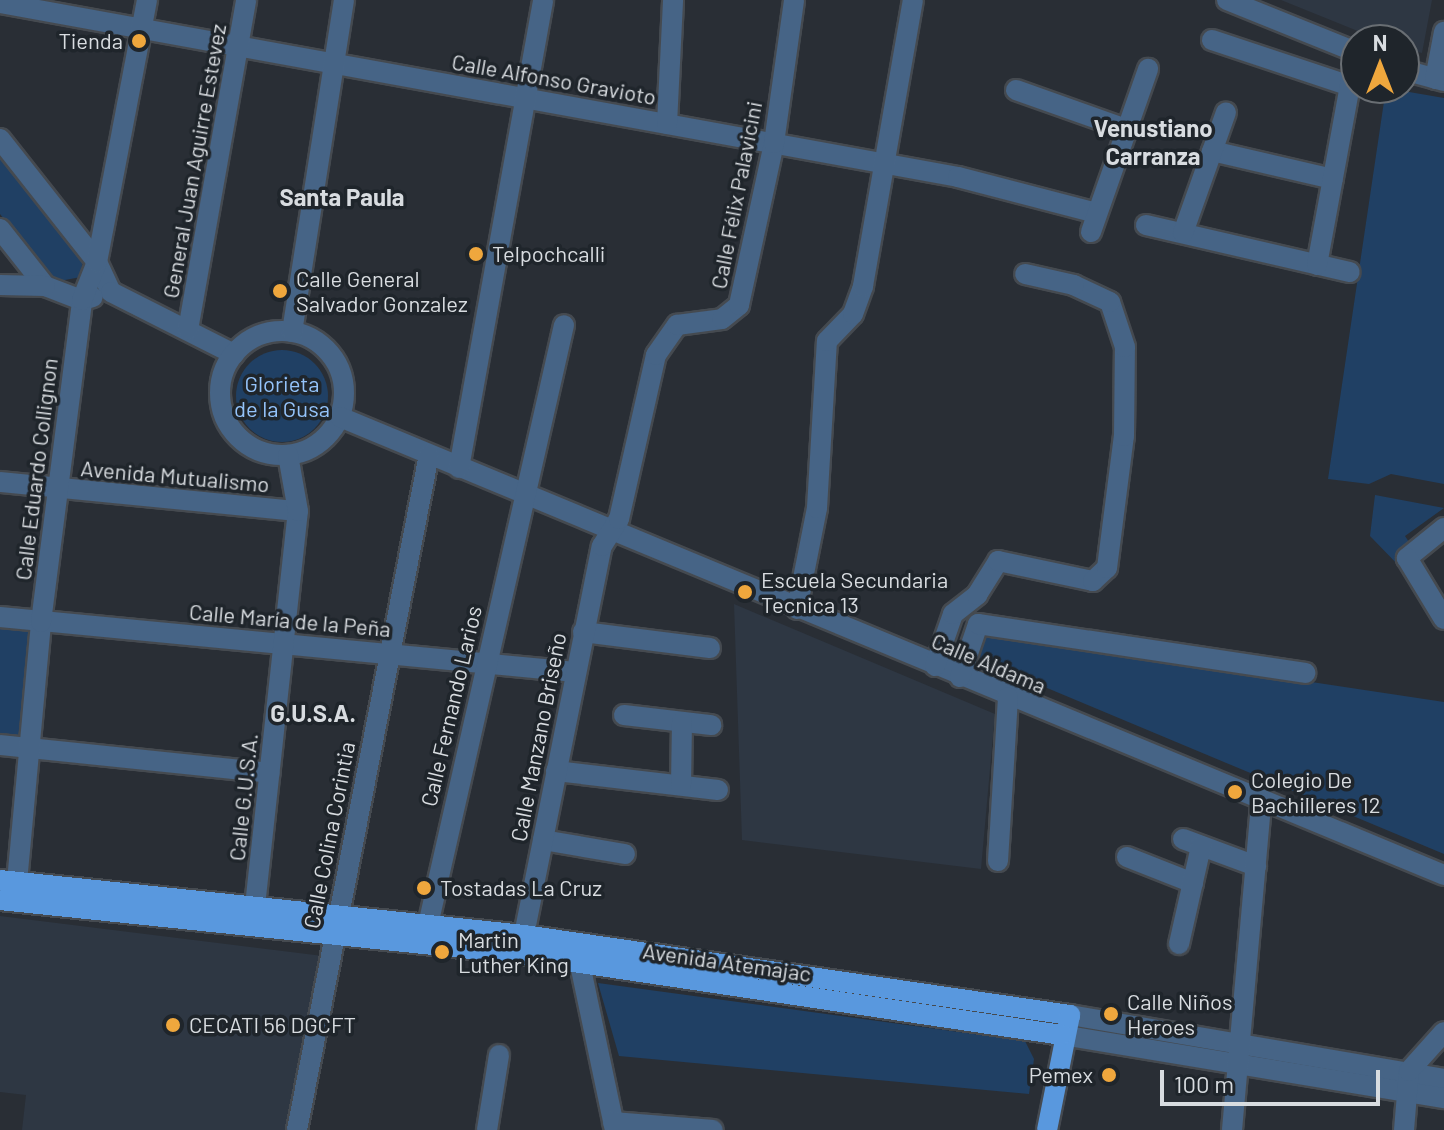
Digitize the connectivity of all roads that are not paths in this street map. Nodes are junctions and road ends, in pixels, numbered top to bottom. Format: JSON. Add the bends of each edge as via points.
{"nodes":[{"id":1,"x":147,"y":0,"type":"edge"},
{"id":2,"x":246,"y":0,"type":"edge"},
{"id":3,"x":344,"y":0,"type":"edge"},
{"id":4,"x":543,"y":0,"type":"edge"},
{"id":5,"x":673,"y":0,"type":"edge"},
{"id":6,"x":794,"y":0,"type":"edge"},
{"id":7,"x":913,"y":0,"type":"edge"},
{"id":8,"x":1227,"y":0,"type":"edge"},
{"id":9,"x":0,"y":3,"type":"edge"},
{"id":10,"x":141,"y":28,"type":"junction"},
{"id":11,"x":1444,"y":32,"type":"edge"},
{"id":12,"x":1212,"y":40,"type":"dead end"},
{"id":13,"x":238,"y":45,"type":"junction"},
{"id":14,"x":1340,"y":46,"type":"edge"},
{"id":15,"x":333,"y":63,"type":"junction"},
{"id":16,"x":1148,"y":69,"type":"dead end"},
{"id":17,"x":1420,"y":74,"type":"edge"},
{"id":18,"x":1440,"y":80,"type":"edge"},
{"id":19,"x":1340,"y":83,"type":"edge"},
{"id":20,"x":1016,"y":90,"type":"dead end"},
{"id":21,"x":525,"y":98,"type":"junction"},
{"id":22,"x":1347,"y":104,"type":"edge"},
{"id":23,"x":1226,"y":112,"type":"dead end"},
{"id":24,"x":667,"y":124,"type":"junction"},
{"id":25,"x":1126,"y":129,"type":"junction"},
{"id":26,"x":0,"y":139,"type":"edge"},
{"id":27,"x":774,"y":143,"type":"junction"},
{"id":28,"x":1212,"y":151,"type":"junction"},
{"id":29,"x":885,"y":163,"type":"junction"},
{"id":30,"x":1333,"y":179,"type":"junction"},
{"id":31,"x":1146,"y":225,"type":"dead end"},
{"id":32,"x":0,"y":229,"type":"edge"},
{"id":33,"x":1183,"y":233,"type":"junction"},
{"id":34,"x":97,"y":262,"type":"junction"},
{"id":35,"x":1317,"y":265,"type":"junction"},
{"id":36,"x":1350,"y":272,"type":"dead end"},
{"id":37,"x":1025,"y":274,"type":"dead end"},
{"id":38,"x":0,"y":285,"type":"edge"},
{"id":39,"x":45,"y":286,"type":"junction"},
{"id":40,"x":111,"y":292,"type":"junction"},
{"id":41,"x":82,"y":300,"type":"junction"},
{"id":42,"x":564,"y":325,"type":"dead end"},
{"id":43,"x":188,"y":330,"type":"junction"},
{"id":44,"x":292,"y":332,"type":"junction"},
{"id":45,"x":234,"y":354,"type":"junction"},
{"id":46,"x":340,"y":417,"type":"junction"},
{"id":47,"x":288,"y":455,"type":"junction"},
{"id":48,"x":429,"y":455,"type":"junction"},
{"id":49,"x":459,"y":468,"type":"junction"},
{"id":50,"x":0,"y":482,"type":"edge"},
{"id":51,"x":57,"y":489,"type":"junction"},
{"id":52,"x":527,"y":499,"type":"junction"},
{"id":53,"x":298,"y":511,"type":"junction"},
{"id":54,"x":1444,"y":528,"type":"edge"},
{"id":55,"x":612,"y":531,"type":"junction"},
{"id":56,"x":797,"y":609,"type":"junction"},
{"id":57,"x":0,"y":617,"type":"edge"},
{"id":58,"x":1444,"y":619,"type":"edge"},
{"id":59,"x":41,"y":622,"type":"junction"},
{"id":60,"x":583,"y":632,"type":"junction"},
{"id":61,"x":284,"y":643,"type":"junction"},
{"id":62,"x":710,"y":648,"type":"dead end"},
{"id":63,"x":390,"y":654,"type":"junction"},
{"id":64,"x":483,"y":663,"type":"junction"},
{"id":65,"x":935,"y":666,"type":"junction"},
{"id":66,"x":575,"y":672,"type":"junction"},
{"id":67,"x":1305,"y":673,"type":"dead end"},
{"id":68,"x":960,"y":677,"type":"junction"},
{"id":69,"x":1008,"y":697,"type":"junction"},
{"id":70,"x":624,"y":715,"type":"dead end"},
{"id":71,"x":682,"y":722,"type":"junction"},
{"id":72,"x":711,"y":725,"type":"dead end"},
{"id":73,"x":0,"y":745,"type":"edge"},
{"id":74,"x":31,"y":749,"type":"junction"},
{"id":75,"x":556,"y":771,"type":"junction"},
{"id":76,"x":270,"y":773,"type":"junction"},
{"id":77,"x":681,"y":785,"type":"junction"},
{"id":78,"x":718,"y":790,"type":"dead end"},
{"id":79,"x":1261,"y":802,"type":"junction"},
{"id":80,"x":543,"y":840,"type":"junction"},
{"id":81,"x":625,"y":854,"type":"dead end"},
{"id":82,"x":1127,"y":857,"type":"dead end"},
{"id":83,"x":998,"y":861,"type":"dead end"},
{"id":84,"x":1256,"y":866,"type":"junction"},
{"id":85,"x":1444,"y":875,"type":"edge"},
{"id":86,"x":8,"y":881,"type":"edge"},
{"id":87,"x":1193,"y":883,"type":"junction"},
{"id":88,"x":0,"y":900,"type":"edge"},
{"id":89,"x":255,"y":906,"type":"junction"},
{"id":90,"x":335,"y":924,"type":"junction"},
{"id":91,"x":428,"y":925,"type":"junction"},
{"id":92,"x":576,"y":943,"type":"junction"},
{"id":93,"x":1179,"y":944,"type":"dead end"},
{"id":94,"x":522,"y":945,"type":"junction"},
{"id":95,"x":580,"y":964,"type":"junction"},
{"id":96,"x":1070,"y":1015,"type":"junction"},
{"id":97,"x":1444,"y":1032,"type":"edge"},
{"id":98,"x":1062,"y":1035,"type":"junction"},
{"id":99,"x":1239,"y":1053,"type":"junction"},
{"id":100,"x":499,"y":1055,"type":"dead end"},
{"id":101,"x":1444,"y":1079,"type":"edge"},
{"id":102,"x":1408,"y":1081,"type":"junction"},
{"id":103,"x":1444,"y":1098,"type":"edge"},
{"id":104,"x":614,"y":1126,"type":"edge"},
{"id":105,"x":297,"y":1130,"type":"edge"},
{"id":106,"x":487,"y":1130,"type":"edge"},
{"id":107,"x":713,"y":1130,"type":"edge"},
{"id":108,"x":1047,"y":1130,"type":"edge"},
{"id":109,"x":1232,"y":1130,"type":"edge"},
{"id":110,"x":1404,"y":1130,"type":"edge"}],
"edges":[{"from":1,"to":10,"type":"street","name":"Calle Eduardo Collignon"},
{"from":2,"to":13,"type":"street","name":"General Juan Aguirre Estevez"},
{"from":3,"to":15,"type":"street"},
{"from":4,"to":21,"type":"street"},
{"from":5,"to":24,"type":"street"},
{"from":6,"to":27,"type":"street","name":"Calle Félix Palavicini"},
{"from":7,"to":29,"type":"street"},
{"from":8,"to":14,"type":"street"},
{"from":9,"to":10,"type":"street","name":"Calle Alfonso Gravioto"},
{"from":10,"to":13,"type":"street","name":"Calle Alfonso Gravioto"},
{"from":10,"to":34,"type":"street","name":"Calle Eduardo Collignon"},
{"from":11,"to":18,"type":"street"},
{"from":12,"to":19,"type":"street"},
{"from":13,"to":15,"type":"street","name":"Calle Alfonso Gravioto"},
{"from":13,"to":43,"type":"street","name":"General Juan Aguirre Estevez"},
{"from":15,"to":21,"type":"street","name":"Calle Alfonso Gravioto"},
{"from":15,"to":44,"type":"street"},
{"from":16,"to":25,"type":"street","name":"Calle Alfonso Gravioto"},
{"from":17,"to":18,"type":"street"},
{"from":20,"to":25,"type":"street"},
{"from":21,"to":24,"type":"street","name":"Calle Alfonso Gravioto"},
{"from":21,"to":49,"type":"street"},
{"from":22,"to":30,"type":"street"},
{"from":23,"to":28,"type":"street"},
{"from":24,"to":27,"type":"street","name":"Calle Alfonso Gravioto"},
{"from":25,"to":29,"type":"street","name":"Calle Alfonso Gravioto","via":[[1094,222]]},
{"from":26,"to":34,"type":"street"},
{"from":27,"to":29,"type":"street","name":"Calle Alfonso Gravioto"},
{"from":27,"to":55,"type":"street","name":"Calle Félix Palavicini","via":[[739,305],[732,314],[677,325],[663,338]]},
{"from":28,"to":30,"type":"street"},
{"from":28,"to":33,"type":"street"},
{"from":29,"to":56,"type":"street","via":[[863,286],[853,314],[827,341],[817,508]]},
{"from":30,"to":35,"type":"street"},
{"from":31,"to":33,"type":"street"},
{"from":32,"to":39,"type":"street"},
{"from":33,"to":35,"type":"street"},
{"from":34,"to":40,"type":"street"},
{"from":34,"to":41,"type":"street","name":"Calle Eduardo Collignon"},
{"from":35,"to":36,"type":"street"},
{"from":37,"to":65,"type":"street","via":[[1074,285],[1110,302],[1125,347],[1124,436],[1107,568],[1093,581],[998,561],[977,595],[953,614]]},
{"from":38,"to":39,"type":"street"},
{"from":39,"to":41,"type":"street"},
{"from":40,"to":41,"type":"street"},
{"from":40,"to":43,"type":"street"},
{"from":41,"to":51,"type":"street","name":"Calle Eduardo Collignon"},
{"from":42,"to":52,"type":"street","name":"Calle Fernando Larios"},
{"from":43,"to":45,"type":"street"},
{"from":44,"to":45,"type":"street","via":[[260,335]]},
{"from":44,"to":46,"type":"street","via":[[310,338],[336,363],[344,399]]},
{"from":45,"to":47,"type":"street","via":[[219,392],[232,431],[248,445]]},
{"from":46,"to":47,"type":"street","via":[[319,443]]},
{"from":46,"to":48,"type":"street","name":"Calle Aldama"},
{"from":47,"to":53,"type":"street","name":"Calle G.U.S.A."},
{"from":48,"to":49,"type":"street","name":"Calle Aldama"},
{"from":48,"to":63,"type":"street","name":"Calle Colina Corintia"},
{"from":49,"to":52,"type":"street","name":"Calle Aldama"},
{"from":50,"to":51,"type":"street","name":"Avenida Mutualismo"},
{"from":51,"to":53,"type":"street","name":"Avenida Mutualismo"},
{"from":51,"to":59,"type":"street","name":"Calle Eduardo Collignon"},
{"from":52,"to":55,"type":"street","name":"Calle Aldama"},
{"from":52,"to":64,"type":"street","name":"Calle Fernando Larios"},
{"from":53,"to":61,"type":"street","name":"Calle G.U.S.A."},
{"from":54,"to":58,"type":"street","via":[[1407,558]]},
{"from":55,"to":56,"type":"street","name":"Calle Aldama"},
{"from":55,"to":60,"type":"street","name":"Calle Manzano Briseño","via":[[602,546]]},
{"from":56,"to":65,"type":"street","name":"Calle Aldama"},
{"from":57,"to":59,"type":"street","name":"Calle María de la Peña"},
{"from":59,"to":61,"type":"street","name":"Calle María de la Peña"},
{"from":59,"to":74,"type":"street","name":"Calle Eduardo Collignon"},
{"from":60,"to":62,"type":"street"},
{"from":60,"to":66,"type":"street","name":"Calle Manzano Briseño"},
{"from":61,"to":63,"type":"street","name":"Calle María de la Peña"},
{"from":61,"to":76,"type":"street","name":"Calle G.U.S.A."},
{"from":63,"to":64,"type":"street","name":"Calle María de la Peña"},
{"from":63,"to":90,"type":"street","name":"Calle Colina Corintia"},
{"from":64,"to":66,"type":"street","name":"Calle María de la Peña"},
{"from":64,"to":91,"type":"street","name":"Calle Fernando Larios"},
{"from":65,"to":68,"type":"street","name":"Calle Aldama"},
{"from":66,"to":75,"type":"street","name":"Calle Manzano Briseño"},
{"from":67,"to":68,"type":"street","via":[[978,624]]},
{"from":68,"to":69,"type":"street","name":"Calle Aldama"},
{"from":69,"to":79,"type":"street","name":"Calle Aldama"},
{"from":69,"to":83,"type":"street"},
{"from":70,"to":71,"type":"street"},
{"from":71,"to":72,"type":"street"},
{"from":71,"to":77,"type":"street"},
{"from":73,"to":74,"type":"street"},
{"from":74,"to":76,"type":"street"},
{"from":74,"to":86,"type":"street","name":"Calle Eduardo Collignon"},
{"from":75,"to":77,"type":"street"},
{"from":75,"to":80,"type":"street","name":"Calle Manzano Briseño"},
{"from":76,"to":89,"type":"street","name":"Calle G.U.S.A."},
{"from":77,"to":78,"type":"street"},
{"from":79,"to":84,"type":"street"},
{"from":79,"to":85,"type":"street","name":"Calle Aldama"},
{"from":80,"to":81,"type":"street"},
{"from":80,"to":94,"type":"street","name":"Calle Manzano Briseño"},
{"from":82,"to":87,"type":"street"},
{"from":84,"to":87,"type":"street","via":[[1192,842]]},
{"from":84,"to":99,"type":"street"},
{"from":86,"to":89,"type":"main road","name":"Avenida Atemajac"},
{"from":87,"to":93,"type":"street"},
{"from":88,"to":90,"type":"main road","name":"Avenida Atemajac"},
{"from":89,"to":90,"type":"main road","name":"Avenida Atemajac"},
{"from":90,"to":91,"type":"main road","name":"Avenida Atemajac"},
{"from":90,"to":94,"type":"main road","name":"Avenida Atemajac"},
{"from":90,"to":105,"type":"street","name":"Calle Colina Corintia"},
{"from":91,"to":94,"type":"main road","name":"Avenida Atemajac"},
{"from":92,"to":94,"type":"main road","name":"Avenida Atemajac"},
{"from":92,"to":95,"type":"street"},
{"from":92,"to":96,"type":"main road","name":"Avenida Atemajac"},
{"from":94,"to":95,"type":"main road","name":"Avenida Atemajac"},
{"from":95,"to":98,"type":"main road","name":"Avenida Atemajac"},
{"from":95,"to":104,"type":"street"},
{"from":96,"to":98,"type":"main road"},
{"from":96,"to":99,"type":"street","name":"Avenida Atemajac"},
{"from":97,"to":102,"type":"street"},
{"from":98,"to":99,"type":"street","name":"Avenida Atemajac"},
{"from":98,"to":108,"type":"main road"},
{"from":99,"to":102,"type":"street","name":"Avenida Atemajac"},
{"from":99,"to":109,"type":"street"},
{"from":100,"to":106,"type":"street"},
{"from":101,"to":102,"type":"street","name":"Avenida Atemajac"},
{"from":102,"to":103,"type":"street","name":"Avenida Atemajac"},
{"from":102,"to":110,"type":"street"},
{"from":104,"to":107,"type":"street"}]}
